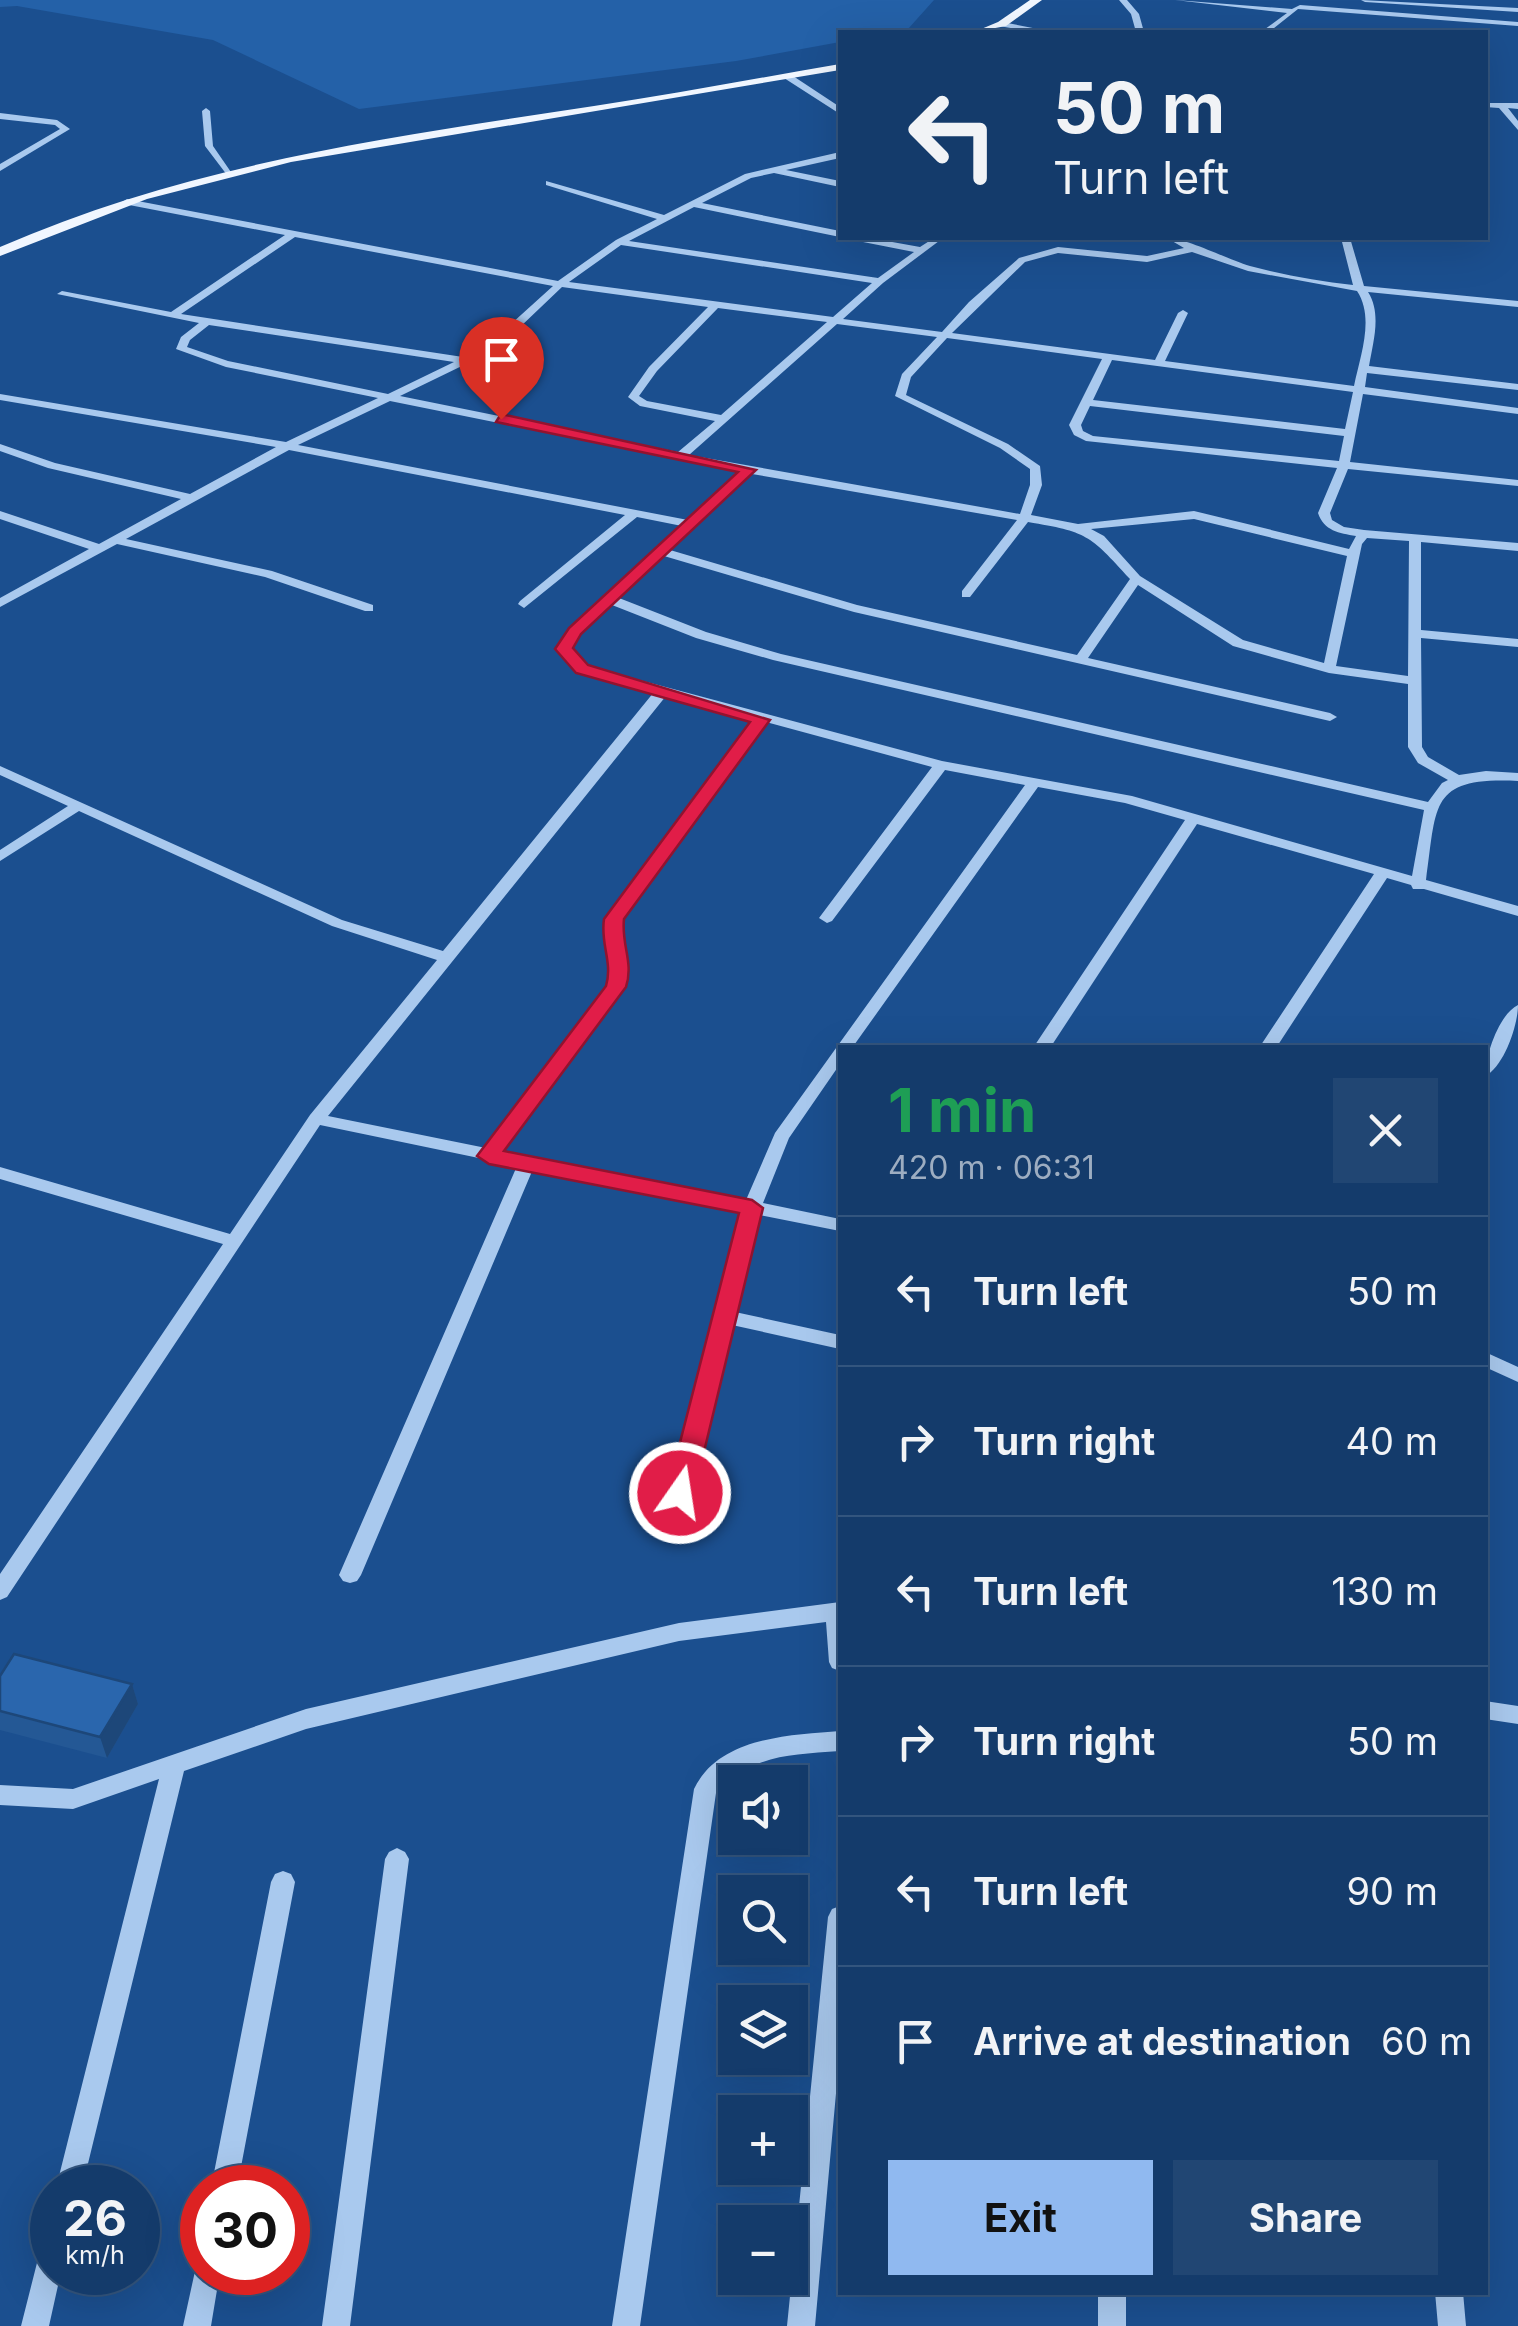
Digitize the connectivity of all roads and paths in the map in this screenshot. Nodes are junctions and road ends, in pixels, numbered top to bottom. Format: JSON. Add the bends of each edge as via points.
{"nodes":[{"id":1,"x":1122,"y":0,"type":"edge"},
{"id":2,"x":1179,"y":0,"type":"edge"},
{"id":3,"x":1313,"y":0,"type":"edge"},
{"id":4,"x":1365,"y":0,"type":"edge"},
{"id":5,"x":1035,"y":3,"type":"edge"},
{"id":6,"x":1518,"y":10,"type":"edge"},
{"id":7,"x":1293,"y":11,"type":"junction"},
{"id":8,"x":1002,"y":24,"type":"junction"},
{"id":9,"x":1518,"y":24,"type":"edge"},
{"id":10,"x":985,"y":30,"type":"edge"},
{"id":11,"x":1033,"y":30,"type":"edge"},
{"id":12,"x":1139,"y":30,"type":"edge"},
{"id":13,"x":1269,"y":30,"type":"edge"},
{"id":14,"x":1459,"y":30,"type":"edge"},
{"id":15,"x":1488,"y":33,"type":"edge"},
{"id":16,"x":1518,"y":36,"type":"edge"},
{"id":17,"x":838,"y":67,"type":"edge"},
{"id":18,"x":787,"y":76,"type":"junction"},
{"id":19,"x":1488,"y":106,"type":"edge"},
{"id":20,"x":1502,"y":106,"type":"junction"},
{"id":21,"x":1518,"y":106,"type":"edge"},
{"id":22,"x":838,"y":110,"type":"edge"},
{"id":23,"x":206,"y":111,"type":"dead end"},
{"id":24,"x":0,"y":116,"type":"edge"},
{"id":25,"x":1518,"y":127,"type":"edge"},
{"id":26,"x":838,"y":155,"type":"edge"},
{"id":27,"x":0,"y":168,"type":"edge"},
{"id":28,"x":768,"y":169,"type":"junction"},
{"id":29,"x":230,"y":173,"type":"junction"},
{"id":30,"x":548,"y":183,"type":"dead end"},
{"id":31,"x":838,"y":184,"type":"edge"},
{"id":32,"x":127,"y":202,"type":"junction"},
{"id":33,"x":691,"y":204,"type":"junction"},
{"id":34,"x":664,"y":218,"type":"junction"},
{"id":35,"x":293,"y":234,"type":"junction"},
{"id":36,"x":838,"y":234,"type":"edge"},
{"id":37,"x":868,"y":240,"type":"edge"},
{"id":38,"x":936,"y":240,"type":"edge"},
{"id":39,"x":1175,"y":240,"type":"edge"},
{"id":40,"x":1347,"y":240,"type":"edge"},
{"id":41,"x":619,"y":242,"type":"junction"},
{"id":42,"x":1191,"y":249,"type":"junction"},
{"id":43,"x":919,"y":250,"type":"junction"},
{"id":44,"x":0,"y":252,"type":"edge"},
{"id":45,"x":880,"y":281,"type":"junction"},
{"id":46,"x":560,"y":284,"type":"junction"},
{"id":47,"x":1360,"y":287,"type":"junction"},
{"id":48,"x":62,"y":294,"type":"dead end"},
{"id":49,"x":1518,"y":304,"type":"edge"},
{"id":50,"x":714,"y":306,"type":"junction"},
{"id":51,"x":175,"y":313,"type":"junction"},
{"id":52,"x":1183,"y":313,"type":"dead end"},
{"id":53,"x":206,"y":322,"type":"junction"},
{"id":54,"x":833,"y":322,"type":"junction"},
{"id":55,"x":947,"y":334,"type":"junction"},
{"id":56,"x":1110,"y":356,"type":"junction"},
{"id":57,"x":464,"y":360,"type":"junction"},
{"id":58,"x":1159,"y":363,"type":"junction"},
{"id":59,"x":1364,"y":369,"type":"junction"},
{"id":60,"x":1518,"y":387,"type":"edge"},
{"id":61,"x":1356,"y":390,"type":"junction"},
{"id":62,"x":393,"y":396,"type":"junction"},
{"id":63,"x":0,"y":397,"type":"edge"},
{"id":64,"x":1086,"y":402,"type":"junction"},
{"id":65,"x":1518,"y":412,"type":"edge"},
{"id":66,"x":722,"y":419,"type":"junction"},
{"id":67,"x":1349,"y":433,"type":"junction"},
{"id":68,"x":0,"y":446,"type":"edge"},
{"id":69,"x":287,"y":446,"type":"junction"},
{"id":70,"x":681,"y":456,"type":"junction"},
{"id":71,"x":1344,"y":465,"type":"junction"},
{"id":72,"x":749,"y":470,"type":"junction"},
{"id":73,"x":1518,"y":483,"type":"edge"},
{"id":74,"x":191,"y":498,"type":"junction"},
{"id":75,"x":634,"y":514,"type":"junction"},
{"id":76,"x":0,"y":516,"type":"edge"},
{"id":77,"x":1025,"y":516,"type":"junction"},
{"id":78,"x":689,"y":524,"type":"junction"},
{"id":79,"x":1078,"y":527,"type":"junction"},
{"id":80,"x":1364,"y":534,"type":"junction"},
{"id":81,"x":1415,"y":538,"type":"junction"},
{"id":82,"x":116,"y":540,"type":"junction"},
{"id":83,"x":101,"y":548,"type":"junction"},
{"id":84,"x":1518,"y":548,"type":"edge"},
{"id":85,"x":661,"y":551,"type":"junction"},
{"id":86,"x":1354,"y":554,"type":"junction"},
{"id":87,"x":1136,"y":579,"type":"junction"},
{"id":88,"x":966,"y":594,"type":"dead end"},
{"id":89,"x":608,"y":600,"type":"junction"},
{"id":90,"x":0,"y":604,"type":"edge"},
{"id":91,"x":524,"y":604,"type":"dead end"},
{"id":92,"x":368,"y":608,"type":"dead end"},
{"id":93,"x":1415,"y":633,"type":"junction"},
{"id":94,"x":1518,"y":643,"type":"edge"},
{"id":95,"x":1081,"y":658,"type":"junction"},
{"id":96,"x":1329,"y":670,"type":"junction"},
{"id":97,"x":1415,"y":682,"type":"junction"},
{"id":98,"x":661,"y":693,"type":"junction"},
{"id":99,"x":1330,"y":717,"type":"dead end"},
{"id":100,"x":761,"y":720,"type":"junction"},
{"id":101,"x":941,"y":765,"type":"junction"},
{"id":102,"x":0,"y":770,"type":"edge"},
{"id":103,"x":1518,"y":777,"type":"edge"},
{"id":104,"x":1454,"y":778,"type":"junction"},
{"id":105,"x":1034,"y":782,"type":"junction"},
{"id":106,"x":79,"y":805,"type":"junction"},
{"id":107,"x":1431,"y":807,"type":"junction"},
{"id":108,"x":1194,"y":818,"type":"junction"},
{"id":109,"x":0,"y":857,"type":"edge"},
{"id":110,"x":1382,"y":874,"type":"junction"},
{"id":111,"x":1418,"y":886,"type":"junction"},
{"id":112,"x":1518,"y":911,"type":"edge"},
{"id":113,"x":827,"y":918,"type":"dead end"},
{"id":114,"x":448,"y":958,"type":"junction"},
{"id":115,"x":1518,"y":1010,"type":"edge"},
{"id":116,"x":846,"y":1045,"type":"edge"},
{"id":117,"x":1043,"y":1045,"type":"edge"},
{"id":118,"x":1268,"y":1045,"type":"edge"},
{"id":119,"x":838,"y":1056,"type":"edge"},
{"id":120,"x":1488,"y":1065,"type":"edge"},
{"id":121,"x":316,"y":1119,"type":"junction"},
{"id":122,"x":489,"y":1156,"type":"junction"},
{"id":123,"x":526,"y":1165,"type":"junction"},
{"id":124,"x":0,"y":1173,"type":"edge"},
{"id":125,"x":752,"y":1208,"type":"junction"},
{"id":126,"x":838,"y":1225,"type":"edge"},
{"id":127,"x":233,"y":1241,"type":"junction"},
{"id":128,"x":721,"y":1316,"type":"junction"},
{"id":129,"x":838,"y":1342,"type":"edge"},
{"id":130,"x":1488,"y":1360,"type":"edge"},
{"id":131,"x":1518,"y":1374,"type":"edge"},
{"id":132,"x":680,"y":1493,"type":"dead end"},
{"id":133,"x":350,"y":1575,"type":"dead end"},
{"id":134,"x":0,"y":1591,"type":"edge"},
{"id":135,"x":838,"y":1611,"type":"edge"},
{"id":136,"x":1488,"y":1710,"type":"edge"},
{"id":137,"x":1518,"y":1715,"type":"edge"},
{"id":138,"x":838,"y":1741,"type":"edge"},
{"id":139,"x":174,"y":1764,"type":"junction"},
{"id":140,"x":0,"y":1795,"type":"edge"},
{"id":141,"x":398,"y":1859,"type":"dead end"},
{"id":142,"x":282,"y":1882,"type":"dead end"},
{"id":143,"x":838,"y":1938,"type":"edge"},
{"id":144,"x":75,"y":2165,"type":"edge"},
{"id":145,"x":228,"y":2165,"type":"edge"},
{"id":146,"x":42,"y":2295,"type":"edge"},
{"id":147,"x":202,"y":2295,"type":"edge"},
{"id":148,"x":1112,"y":2295,"type":"edge"},
{"id":149,"x":1450,"y":2295,"type":"edge"},
{"id":150,"x":35,"y":2326,"type":"edge"},
{"id":151,"x":196,"y":2326,"type":"edge"},
{"id":152,"x":336,"y":2326,"type":"edge"},
{"id":153,"x":626,"y":2326,"type":"edge"},
{"id":154,"x":801,"y":2326,"type":"edge"},
{"id":155,"x":1112,"y":2326,"type":"edge"},
{"id":156,"x":1452,"y":2326,"type":"edge"}],
"edges":[{"from":1,"to":12,"type":"street"},
{"from":2,"to":7,"type":"street"},
{"from":3,"to":7,"type":"street"},
{"from":4,"to":6,"type":"street"},
{"from":5,"to":8,"type":"main road"},
{"from":7,"to":9,"type":"street"},
{"from":7,"to":13,"type":"street"},
{"from":7,"to":14,"type":"street"},
{"from":8,"to":10,"type":"main road"},
{"from":8,"to":11,"type":"street"},
{"from":15,"to":16,"type":"street"},
{"from":17,"to":18,"type":"main road"},
{"from":18,"to":22,"type":"street"},
{"from":18,"to":29,"type":"main road","via":[[373,142]]},
{"from":19,"to":20,"type":"street"},
{"from":20,"to":21,"type":"street"},
{"from":20,"to":25,"type":"street"},
{"from":23,"to":29,"type":"street","via":[[209,146]]},
{"from":24,"to":27,"type":"street","via":[[66,129]]},
{"from":26,"to":28,"type":"street"},
{"from":28,"to":31,"type":"street"},
{"from":28,"to":33,"type":"street"},
{"from":29,"to":32,"type":"main road"},
{"from":30,"to":34,"type":"street"},
{"from":32,"to":35,"type":"street"},
{"from":32,"to":44,"type":"main road"},
{"from":33,"to":34,"type":"street"},
{"from":33,"to":36,"type":"street"},
{"from":34,"to":41,"type":"street"},
{"from":35,"to":46,"type":"street"},
{"from":35,"to":51,"type":"street"},
{"from":37,"to":43,"type":"street"},
{"from":38,"to":43,"type":"street"},
{"from":39,"to":42,"type":"street"},
{"from":40,"to":47,"type":"street"},
{"from":41,"to":45,"type":"street"},
{"from":41,"to":46,"type":"street"},
{"from":42,"to":47,"type":"street"},
{"from":42,"to":55,"type":"street","via":[[1148,259],[1058,250],[1022,260]]},
{"from":43,"to":45,"type":"street"},
{"from":45,"to":54,"type":"street"},
{"from":46,"to":50,"type":"street"},
{"from":46,"to":57,"type":"street","via":[[516,326]]},
{"from":47,"to":49,"type":"street"},
{"from":47,"to":59,"type":"street","via":[[1371,328]]},
{"from":48,"to":51,"type":"street"},
{"from":50,"to":54,"type":"street"},
{"from":50,"to":66,"type":"street","via":[[633,398]]},
{"from":51,"to":53,"type":"street"},
{"from":52,"to":58,"type":"street"},
{"from":53,"to":57,"type":"street"},
{"from":53,"to":62,"type":"street","via":[[181,349]]},
{"from":54,"to":55,"type":"street"},
{"from":54,"to":66,"type":"street"},
{"from":55,"to":56,"type":"street"},
{"from":55,"to":77,"type":"street","via":[[906,376],[900,396],[1036,468],[1038,482]]},
{"from":56,"to":58,"type":"street"},
{"from":56,"to":64,"type":"street"},
{"from":57,"to":62,"type":"street"},
{"from":58,"to":61,"type":"street"},
{"from":59,"to":60,"type":"street"},
{"from":59,"to":61,"type":"street"},
{"from":61,"to":65,"type":"street"},
{"from":61,"to":67,"type":"street"},
{"from":62,"to":69,"type":"street"},
{"from":62,"to":70,"type":"street"},
{"from":63,"to":69,"type":"street"},
{"from":64,"to":67,"type":"street"},
{"from":64,"to":71,"type":"street","via":[[1075,424],[1090,439]]},
{"from":66,"to":70,"type":"street"},
{"from":67,"to":71,"type":"street"},
{"from":68,"to":74,"type":"street","via":[[52,466]]},
{"from":69,"to":74,"type":"street"},
{"from":69,"to":75,"type":"street"},
{"from":70,"to":72,"type":"street"},
{"from":71,"to":73,"type":"street"},
{"from":71,"to":80,"type":"street","via":[[1324,512],[1340,530]]},
{"from":72,"to":77,"type":"street"},
{"from":72,"to":78,"type":"street"},
{"from":74,"to":82,"type":"street"},
{"from":75,"to":78,"type":"street"},
{"from":75,"to":91,"type":"street"},
{"from":76,"to":83,"type":"street"},
{"from":77,"to":79,"type":"street"},
{"from":77,"to":88,"type":"street"},
{"from":78,"to":85,"type":"street"},
{"from":79,"to":86,"type":"street","via":[[1205,516]]},
{"from":79,"to":87,"type":"street","via":[[1100,540]]},
{"from":80,"to":81,"type":"street"},
{"from":80,"to":86,"type":"street"},
{"from":81,"to":84,"type":"street"},
{"from":81,"to":93,"type":"street"},
{"from":82,"to":83,"type":"street"},
{"from":82,"to":92,"type":"street","via":[[268,574]]},
{"from":83,"to":90,"type":"street"},
{"from":85,"to":89,"type":"street"},
{"from":85,"to":95,"type":"street","via":[[854,608]]},
{"from":86,"to":96,"type":"street"},
{"from":87,"to":95,"type":"street"},
{"from":87,"to":96,"type":"street","via":[[1238,644]]},
{"from":89,"to":98,"type":"street","via":[[564,649],[582,669]]},
{"from":89,"to":107,"type":"street","via":[[701,636],[778,656]]},
{"from":93,"to":94,"type":"street"},
{"from":93,"to":97,"type":"street"},
{"from":95,"to":99,"type":"street"},
{"from":96,"to":97,"type":"street"},
{"from":97,"to":104,"type":"street","via":[[1415,747],[1423,760]]},
{"from":98,"to":100,"type":"street"},
{"from":98,"to":114,"type":"street"},
{"from":100,"to":101,"type":"street"},
{"from":100,"to":122,"type":"street","via":[[614,919],[622,967],[616,987]]},
{"from":101,"to":105,"type":"street"},
{"from":101,"to":113,"type":"street"},
{"from":102,"to":106,"type":"street"},
{"from":103,"to":104,"type":"street"},
{"from":104,"to":107,"type":"street"},
{"from":105,"to":108,"type":"street"},
{"from":105,"to":116,"type":"street"},
{"from":106,"to":109,"type":"street"},
{"from":106,"to":114,"type":"street","via":[[337,923]]},
{"from":107,"to":111,"type":"street"},
{"from":108,"to":110,"type":"street"},
{"from":108,"to":117,"type":"street"},
{"from":110,"to":111,"type":"street"},
{"from":110,"to":118,"type":"street"},
{"from":111,"to":112,"type":"street"},
{"from":114,"to":121,"type":"street"},
{"from":115,"to":120,"type":"street"},
{"from":119,"to":125,"type":"street","via":[[781,1137]]},
{"from":121,"to":122,"type":"street"},
{"from":121,"to":127,"type":"street"},
{"from":122,"to":123,"type":"street"},
{"from":123,"to":125,"type":"street"},
{"from":123,"to":133,"type":"street"},
{"from":124,"to":127,"type":"street"},
{"from":125,"to":126,"type":"street"},
{"from":125,"to":128,"type":"street"},
{"from":127,"to":134,"type":"street"},
{"from":128,"to":129,"type":"street"},
{"from":128,"to":132,"type":"street"},
{"from":130,"to":131,"type":"street"},
{"from":135,"to":139,"type":"street","via":[[642,1641],[306,1719]]},
{"from":136,"to":137,"type":"street"},
{"from":138,"to":153,"type":"street","via":[[761,1748],[728,1763],[705,1788]]},
{"from":139,"to":140,"type":"street","via":[[73,1798]]},
{"from":139,"to":144,"type":"street"},
{"from":141,"to":152,"type":"street"},
{"from":142,"to":145,"type":"street"},
{"from":143,"to":154,"type":"street"},
{"from":146,"to":150,"type":"street"},
{"from":147,"to":151,"type":"street"},
{"from":148,"to":155,"type":"street"},
{"from":149,"to":156,"type":"street"}]}
